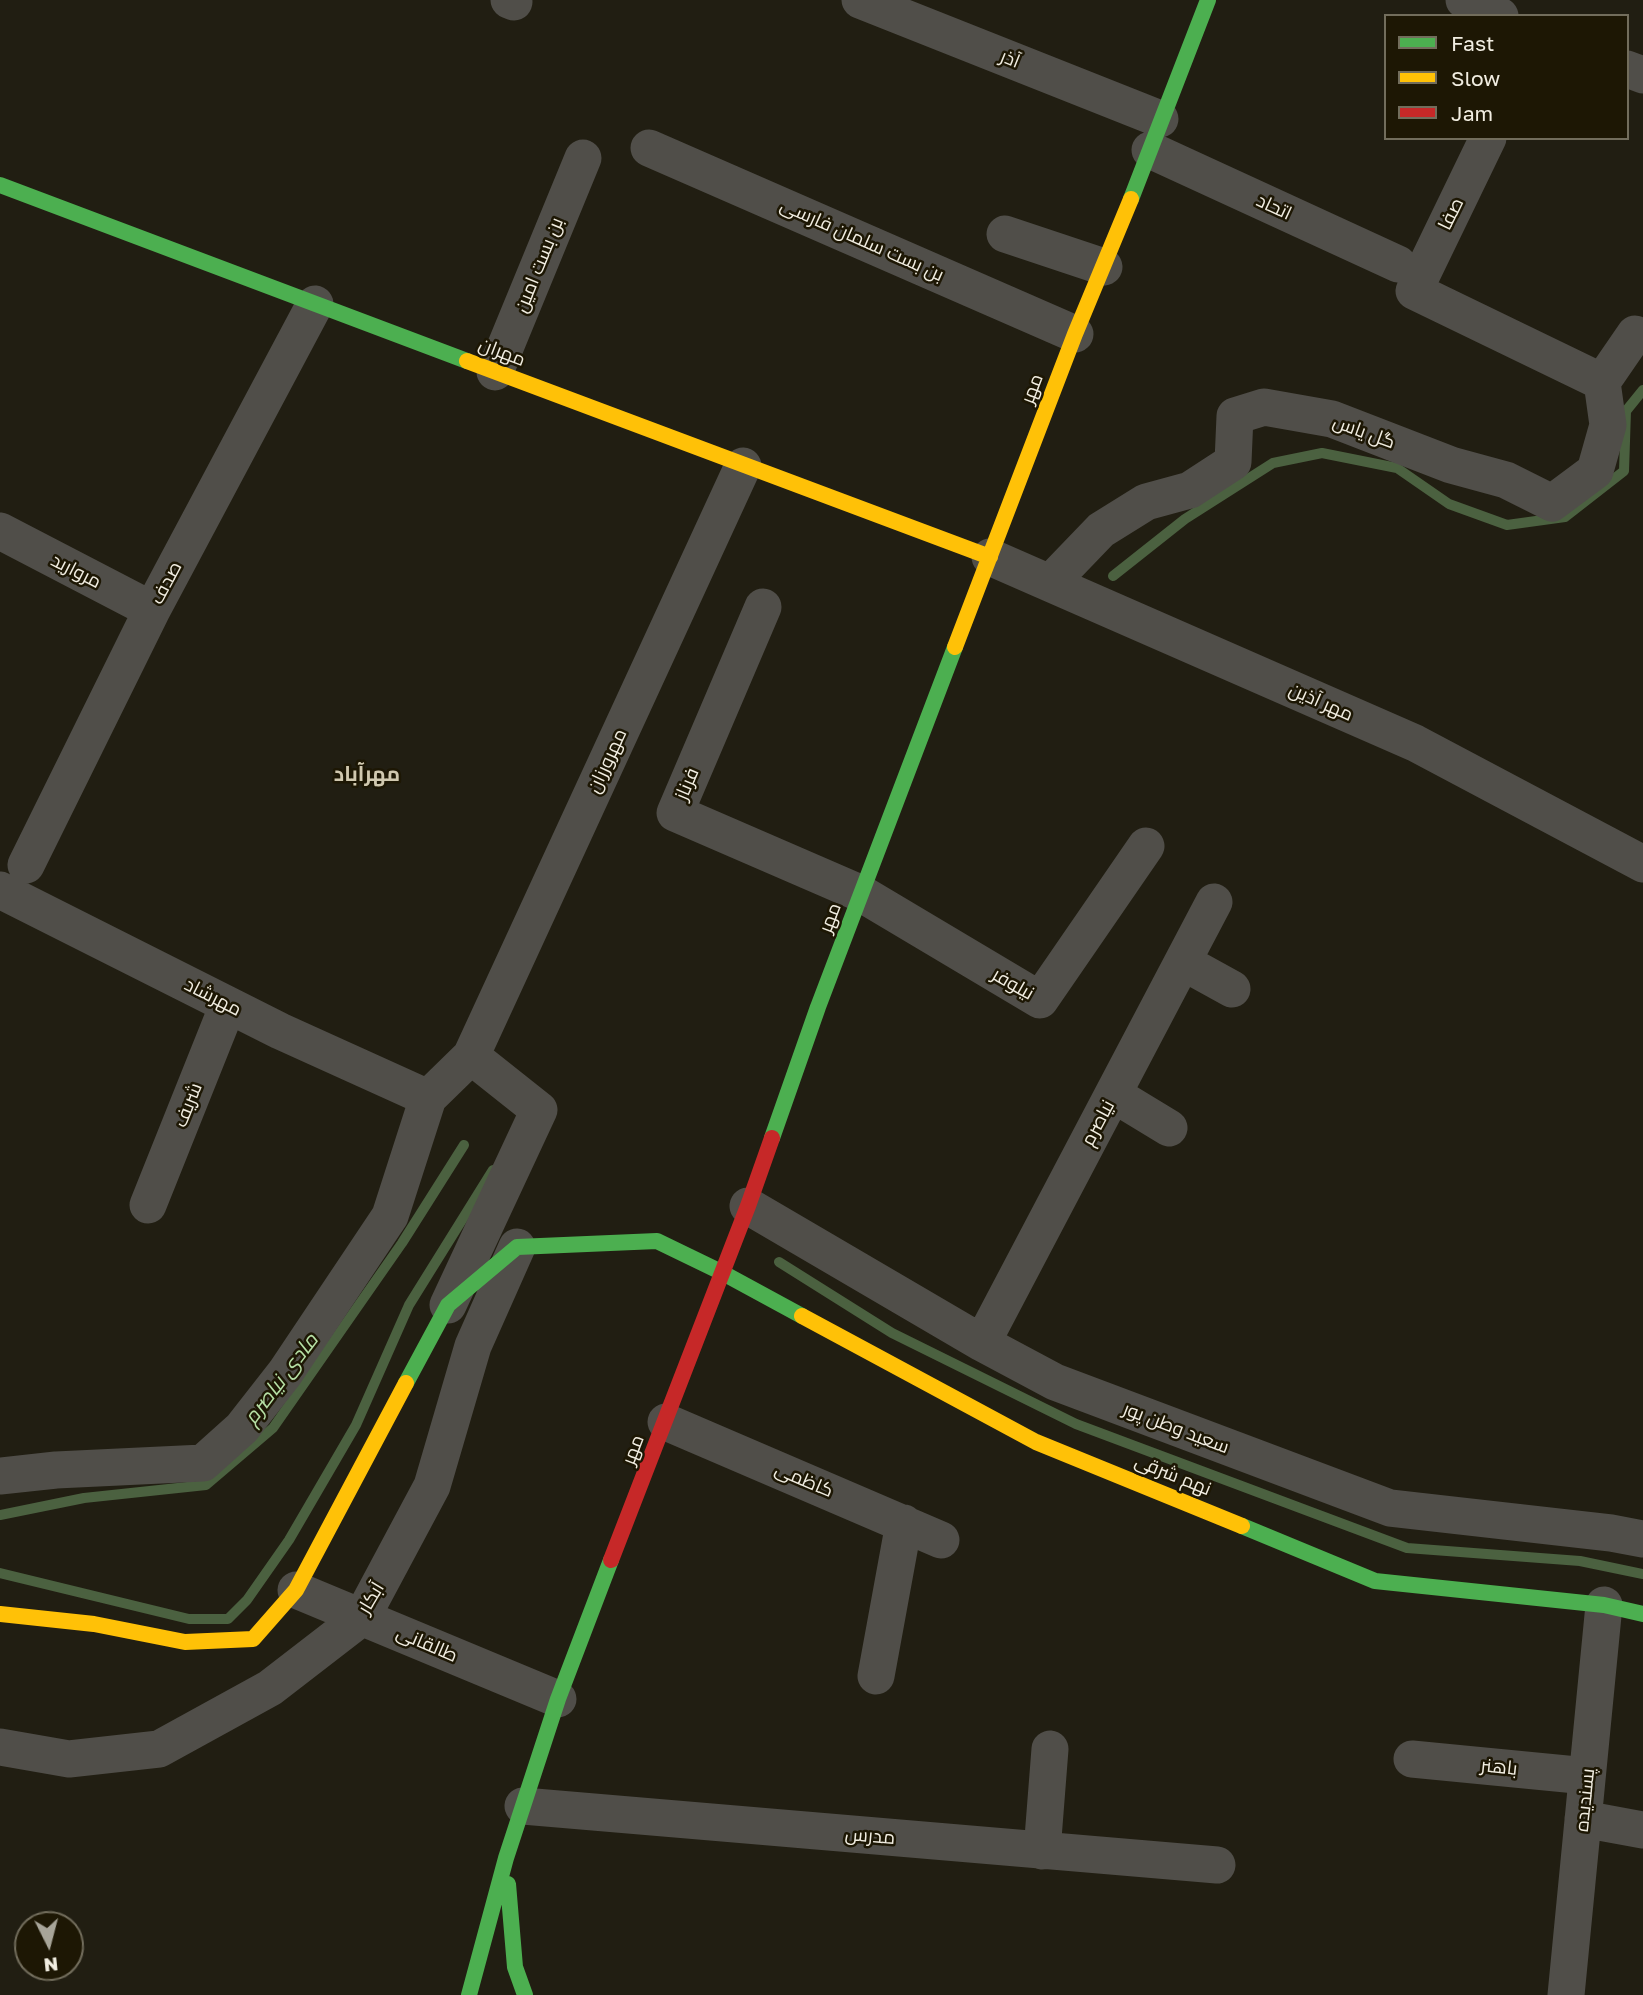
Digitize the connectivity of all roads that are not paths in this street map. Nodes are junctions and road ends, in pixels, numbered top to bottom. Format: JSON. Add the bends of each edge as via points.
{"nodes":[{"id":1,"x":860,"y":0,"type":"edge"},
{"id":2,"x":1208,"y":0,"type":"edge"},
{"id":3,"x":1464,"y":0,"type":"edge"},
{"id":4,"x":1496,"y":14,"type":"edge"},
{"id":5,"x":1155,"y":135,"type":"junction"},
{"id":6,"x":1487,"y":140,"type":"edge"},
{"id":7,"x":649,"y":148,"type":"dead end"},
{"id":8,"x":583,"y":158,"type":"dead end"},
{"id":9,"x":0,"y":185,"type":"edge"},
{"id":10,"x":1005,"y":234,"type":"dead end"},
{"id":11,"x":1104,"y":267,"type":"junction"},
{"id":12,"x":1406,"y":277,"type":"junction"},
{"id":13,"x":315,"y":304,"type":"junction"},
{"id":14,"x":1075,"y":334,"type":"junction"},
{"id":15,"x":1640,"y":336,"type":"edge"},
{"id":16,"x":495,"y":372,"type":"junction"},
{"id":17,"x":1602,"y":382,"type":"junction"},
{"id":18,"x":743,"y":466,"type":"junction"},
{"id":19,"x":0,"y":531,"type":"edge"},
{"id":20,"x":990,"y":557,"type":"junction"},
{"id":21,"x":1050,"y":583,"type":"junction"},
{"id":22,"x":763,"y":607,"type":"dead end"},
{"id":23,"x":152,"y":610,"type":"junction"},
{"id":24,"x":1146,"y":846,"type":"dead end"},
{"id":25,"x":1643,"y":864,"type":"edge"},
{"id":26,"x":13,"y":877,"type":"edge"},
{"id":27,"x":862,"y":894,"type":"junction"},
{"id":28,"x":1214,"y":902,"type":"dead end"},
{"id":29,"x":1183,"y":962,"type":"junction"},
{"id":30,"x":1232,"y":989,"type":"dead end"},
{"id":31,"x":228,"y":1005,"type":"junction"},
{"id":32,"x":471,"y":1056,"type":"junction"},
{"id":33,"x":1113,"y":1094,"type":"junction"},
{"id":34,"x":428,"y":1098,"type":"junction"},
{"id":35,"x":1169,"y":1128,"type":"dead end"},
{"id":36,"x":148,"y":1205,"type":"dead end"},
{"id":37,"x":748,"y":1206,"type":"junction"},
{"id":38,"x":517,"y":1247,"type":"junction"},
{"id":39,"x":721,"y":1272,"type":"junction"},
{"id":40,"x":448,"y":1306,"type":"junction"},
{"id":41,"x":982,"y":1343,"type":"junction"},
{"id":42,"x":667,"y":1422,"type":"junction"},
{"id":43,"x":0,"y":1476,"type":"edge"},
{"id":44,"x":904,"y":1523,"type":"junction"},
{"id":45,"x":1643,"y":1539,"type":"edge"},
{"id":46,"x":941,"y":1540,"type":"dead end"},
{"id":47,"x":296,"y":1590,"type":"junction"},
{"id":48,"x":1604,"y":1605,"type":"junction"},
{"id":49,"x":0,"y":1614,"type":"edge"},
{"id":50,"x":1643,"y":1614,"type":"edge"},
{"id":51,"x":362,"y":1617,"type":"junction"},
{"id":52,"x":876,"y":1676,"type":"dead end"},
{"id":53,"x":558,"y":1699,"type":"junction"},
{"id":54,"x":0,"y":1747,"type":"edge"},
{"id":55,"x":1050,"y":1749,"type":"dead end"},
{"id":56,"x":1412,"y":1759,"type":"dead end"},
{"id":57,"x":1587,"y":1776,"type":"junction"},
{"id":58,"x":523,"y":1806,"type":"junction"},
{"id":59,"x":1583,"y":1819,"type":"junction"},
{"id":60,"x":1643,"y":1830,"type":"edge"},
{"id":61,"x":1042,"y":1851,"type":"junction"},
{"id":62,"x":506,"y":1857,"type":"junction"},
{"id":63,"x":1217,"y":1866,"type":"dead end"},
{"id":64,"x":469,"y":1995,"type":"edge"},
{"id":65,"x":525,"y":1995,"type":"edge"},
{"id":66,"x":1566,"y":1995,"type":"edge"}],
"edges":[{"from":1,"to":5,"type":"street","name":"آذر"},
{"from":2,"to":5,"type":"street","name":"مهر"},
{"from":3,"to":4,"type":"street"},
{"from":5,"to":11,"type":"street","name":"مهر"},
{"from":5,"to":12,"type":"street","name":"اتحاد"},
{"from":6,"to":12,"type":"street","name":"صفا"},
{"from":7,"to":14,"type":"street","name":"بن بست سلمان فارسی"},
{"from":8,"to":16,"type":"street","name":"بن بست امین"},
{"from":9,"to":13,"type":"street","name":"مهران"},
{"from":10,"to":11,"type":"street"},
{"from":11,"to":14,"type":"street","name":"مهر"},
{"from":12,"to":17,"type":"street","name":"اتحاد"},
{"from":13,"to":16,"type":"street","name":"مهران"},
{"from":13,"to":23,"type":"street","name":"صدف"},
{"from":14,"to":20,"type":"street","name":"مهر"},
{"from":15,"to":17,"type":"street"},
{"from":16,"to":18,"type":"street","name":"مهران"},
{"from":17,"to":21,"type":"street","name":"گل یاس","via":[[1608,425],[1595,471],[1552,503],[1506,480],[1451,465],[1332,419],[1264,407],[1235,416],[1233,462],[1190,490],[1146,502],[1101,530]]},
{"from":18,"to":20,"type":"street","name":"مهران"},
{"from":18,"to":32,"type":"street","name":"مهرورزان"},
{"from":19,"to":23,"type":"street","name":"مروارید"},
{"from":20,"to":21,"type":"street","name":"مهر آذین"},
{"from":20,"to":27,"type":"street","name":"مهر"},
{"from":21,"to":25,"type":"street","name":"مهر آذین","via":[[1415,743]]},
{"from":22,"to":27,"type":"street","name":"فرناز","via":[[675,813]]},
{"from":23,"to":26,"type":"street","name":"صدف"},
{"from":24,"to":27,"type":"street","name":"نیلوفر","via":[[1040,1000]]},
{"from":26,"to":31,"type":"street","name":"مهرشاد"},
{"from":27,"to":37,"type":"street","name":"مهر"},
{"from":28,"to":29,"type":"street","name":"نیاصرم"},
{"from":29,"to":30,"type":"street"},
{"from":29,"to":33,"type":"street","name":"نیاصرم"},
{"from":31,"to":34,"type":"street","name":"مهرشاد"},
{"from":31,"to":36,"type":"street","name":"شریف"},
{"from":32,"to":34,"type":"street"},
{"from":32,"to":40,"type":"street","via":[[539,1110]]},
{"from":33,"to":35,"type":"street"},
{"from":33,"to":41,"type":"street","name":"نیاصرم"},
{"from":34,"to":43,"type":"street","via":[[390,1216],[285,1373],[242,1428],[203,1463]]},
{"from":37,"to":39,"type":"street","name":"مهر"},
{"from":37,"to":41,"type":"street","name":"سعید وطن پور"},
{"from":38,"to":39,"type":"street","via":[[657,1241]]},
{"from":38,"to":40,"type":"street"},
{"from":38,"to":51,"type":"street","name":"آبکار","via":[[472,1346],[432,1486]]},
{"from":39,"to":42,"type":"street","name":"مهر"},
{"from":39,"to":48,"type":"street","name":"نهم شرقی","via":[[1036,1442],[1376,1581]]},
{"from":40,"to":47,"type":"street"},
{"from":41,"to":45,"type":"street","name":"سعید وطن پور","via":[[1055,1382],[1390,1508]]},
{"from":42,"to":44,"type":"street","name":"کاظمی"},
{"from":42,"to":53,"type":"street","name":"مهر"},
{"from":44,"to":46,"type":"street","name":"کاظمی"},
{"from":44,"to":52,"type":"street"},
{"from":47,"to":49,"type":"street","via":[[253,1639],[185,1642],[94,1624]]},
{"from":47,"to":51,"type":"street","name":"طالقانی"},
{"from":48,"to":50,"type":"street","name":"نهم شرقی"},
{"from":48,"to":57,"type":"street","name":"پسندیده"},
{"from":51,"to":53,"type":"street","name":"طالقانی"},
{"from":51,"to":54,"type":"street","name":"آبکار","via":[[271,1688],[159,1749],[69,1759]]},
{"from":53,"to":58,"type":"street","name":"مهر"},
{"from":55,"to":61,"type":"street"},
{"from":56,"to":57,"type":"street","name":"باهنر"},
{"from":57,"to":59,"type":"street","name":"پسندیده"},
{"from":58,"to":61,"type":"street","name":"مدرس"},
{"from":58,"to":62,"type":"street","name":"مهر"},
{"from":59,"to":60,"type":"street"},
{"from":59,"to":66,"type":"street","name":"پسندیده"},
{"from":61,"to":63,"type":"street","name":"مدرس"},
{"from":62,"to":64,"type":"street","name":"مهر"},
{"from":62,"to":65,"type":"street","name":"مهر","via":[[516,1967]]}]}
